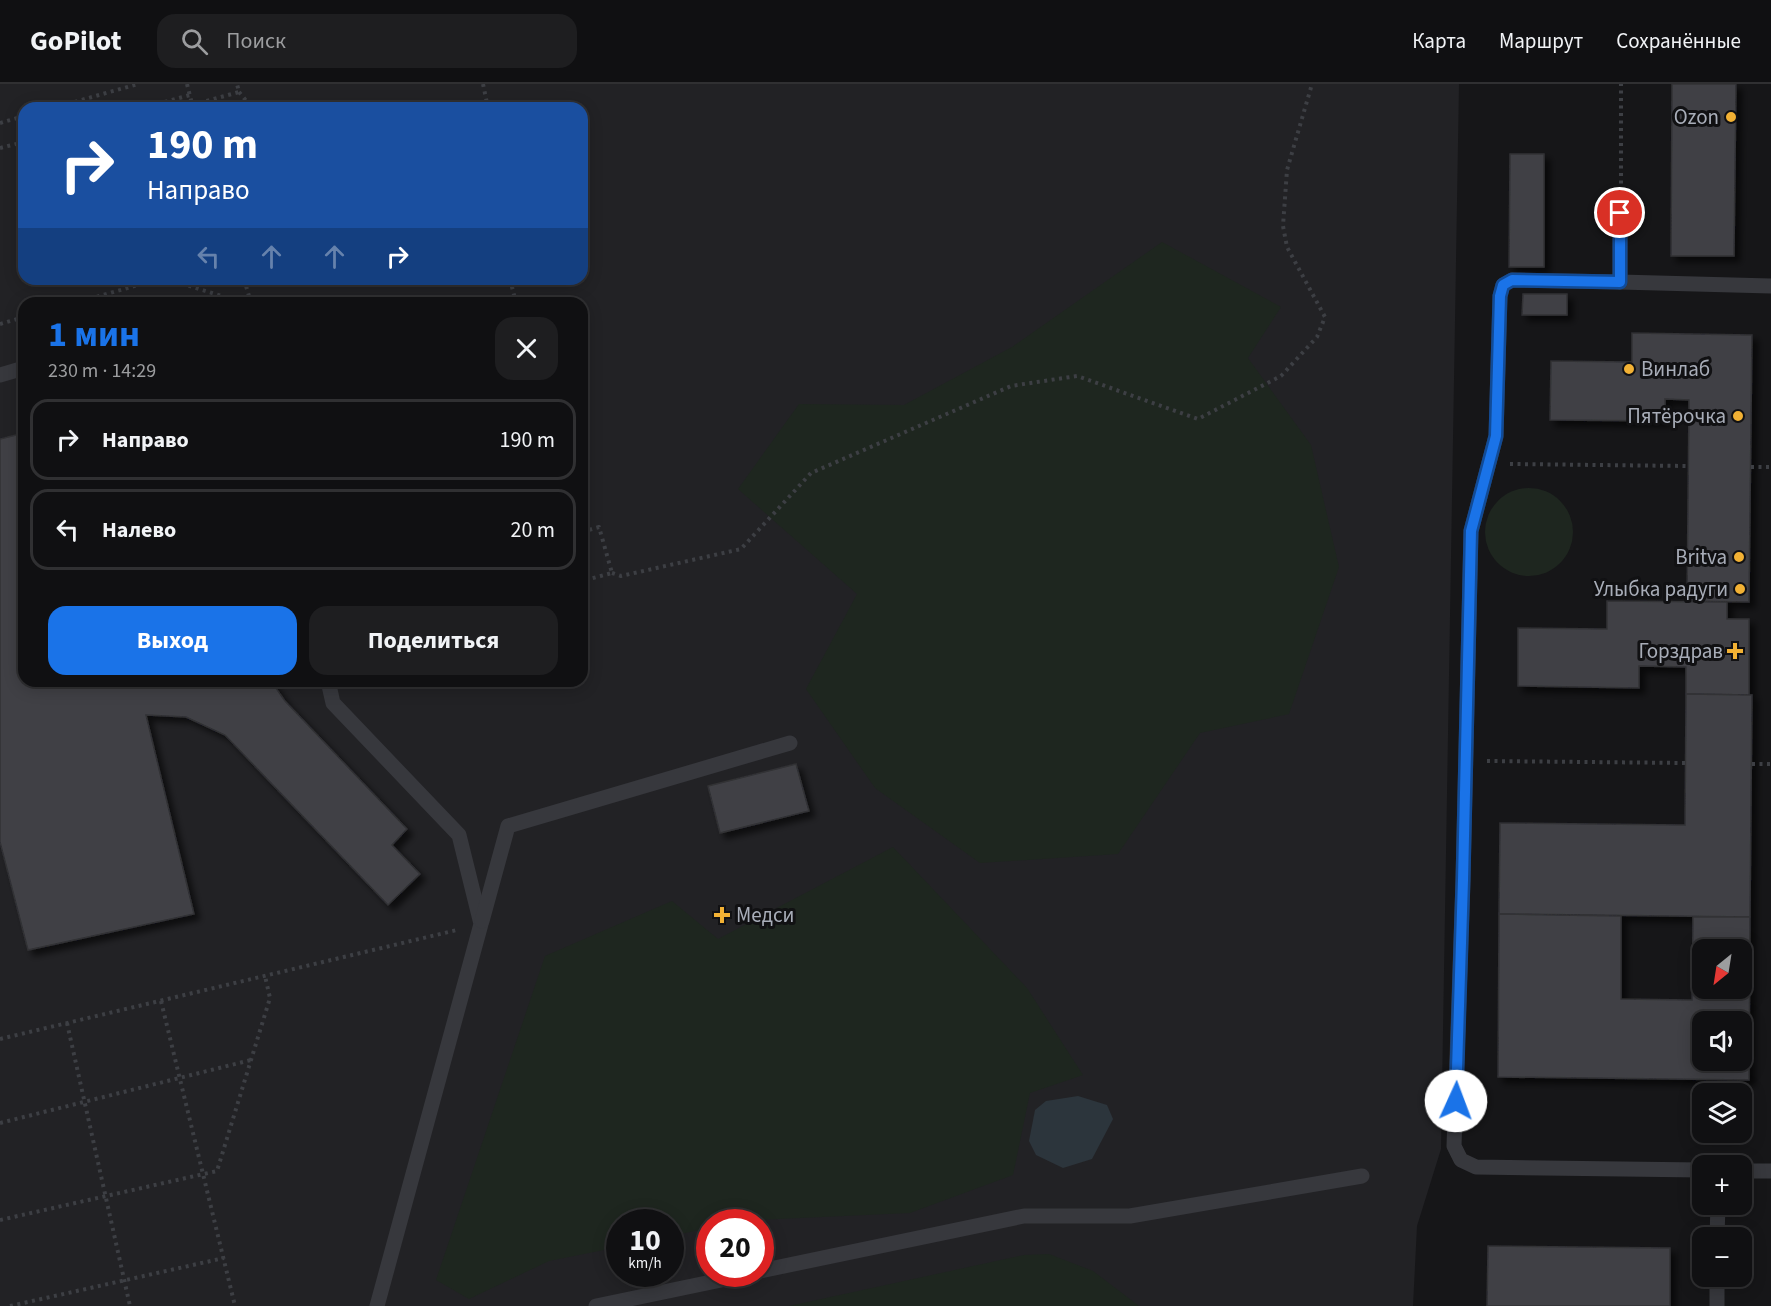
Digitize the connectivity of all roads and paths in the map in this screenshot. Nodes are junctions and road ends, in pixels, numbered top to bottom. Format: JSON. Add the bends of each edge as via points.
{"nodes":[{"id":1,"x":138,"y":84,"type":"edge"},
{"id":2,"x":187,"y":84,"type":"edge"},
{"id":3,"x":237,"y":84,"type":"edge"},
{"id":4,"x":483,"y":84,"type":"edge"},
{"id":5,"x":1312,"y":84,"type":"edge"},
{"id":6,"x":1621,"y":84,"type":"edge"},
{"id":7,"x":239,"y":92,"type":"junction"},
{"id":8,"x":190,"y":95,"type":"junction"},
{"id":9,"x":74,"y":102,"type":"edge"},
{"id":10,"x":165,"y":102,"type":"edge"},
{"id":11,"x":192,"y":102,"type":"edge"},
{"id":12,"x":206,"y":102,"type":"edge"},
{"id":13,"x":247,"y":102,"type":"edge"},
{"id":14,"x":487,"y":102,"type":"edge"},
{"id":15,"x":18,"y":118,"type":"edge"},
{"id":16,"x":0,"y":123,"type":"edge"},
{"id":17,"x":18,"y":144,"type":"edge"},
{"id":18,"x":0,"y":148,"type":"edge"},
{"id":19,"x":1620,"y":213,"type":"joint"},
{"id":20,"x":1620,"y":282,"type":"junction"},
{"id":21,"x":138,"y":285,"type":"edge"},
{"id":22,"x":186,"y":285,"type":"edge"},
{"id":23,"x":1771,"y":285,"type":"edge"},
{"id":24,"x":96,"y":297,"type":"edge"},
{"id":25,"x":225,"y":297,"type":"edge"},
{"id":26,"x":18,"y":319,"type":"edge"},
{"id":27,"x":0,"y":324,"type":"edge"},
{"id":28,"x":18,"y":370,"type":"edge"},
{"id":29,"x":0,"y":375,"type":"edge"},
{"id":30,"x":1488,"y":464,"type":"junction"},
{"id":31,"x":1688,"y":466,"type":"dead end"},
{"id":32,"x":1751,"y":467,"type":"dead end"},
{"id":33,"x":1771,"y":467,"type":"edge"},
{"id":34,"x":588,"y":530,"type":"edge"},
{"id":35,"x":612,"y":573,"type":"junction"},
{"id":36,"x":588,"y":579,"type":"edge"},
{"id":37,"x":329,"y":687,"type":"edge"},
{"id":38,"x":790,"y":743,"type":"dead end"},
{"id":39,"x":1466,"y":760,"type":"junction"},
{"id":40,"x":1686,"y":763,"type":"dead end"},
{"id":41,"x":1752,"y":764,"type":"dead end"},
{"id":42,"x":1771,"y":764,"type":"edge"},
{"id":43,"x":481,"y":924,"type":"junction"},
{"id":44,"x":265,"y":976,"type":"junction"},
{"id":45,"x":161,"y":1001,"type":"junction"},
{"id":46,"x":67,"y":1023,"type":"junction"},
{"id":47,"x":0,"y":1039,"type":"edge"},
{"id":48,"x":251,"y":1060,"type":"junction"},
{"id":49,"x":180,"y":1078,"type":"junction"},
{"id":50,"x":85,"y":1101,"type":"junction"},
{"id":51,"x":0,"y":1123,"type":"edge"},
{"id":52,"x":1692,"y":1170,"type":"edge"},
{"id":53,"x":1752,"y":1171,"type":"edge"},
{"id":54,"x":1771,"y":1171,"type":"edge"},
{"id":55,"x":203,"y":1176,"type":"junction"},
{"id":56,"x":1362,"y":1176,"type":"dead end"},
{"id":57,"x":106,"y":1197,"type":"junction"},
{"id":58,"x":0,"y":1220,"type":"edge"},
{"id":59,"x":224,"y":1258,"type":"junction"},
{"id":60,"x":774,"y":1268,"type":"edge"},
{"id":61,"x":124,"y":1280,"type":"junction"},
{"id":62,"x":696,"y":1285,"type":"edge"},
{"id":63,"x":1717,"y":1287,"type":"edge"},
{"id":64,"x":10,"y":1306,"type":"edge"},
{"id":65,"x":130,"y":1306,"type":"edge"},
{"id":66,"x":235,"y":1306,"type":"edge"},
{"id":67,"x":377,"y":1306,"type":"edge"},
{"id":68,"x":596,"y":1306,"type":"edge"},
{"id":69,"x":1717,"y":1306,"type":"edge"}],
"edges":[{"from":1,"to":9,"type":"path"},
{"from":2,"to":8,"type":"path"},
{"from":3,"to":7,"type":"path"},
{"from":4,"to":14,"type":"path"},
{"from":5,"to":35,"type":"path","via":[[1287,170],[1283,226],[1287,247],[1326,317],[1317,337],[1281,376],[1198,419],[1077,376],[1011,386],[811,473],[741,549],[621,576]]},
{"from":6,"to":19,"type":"path"},
{"from":7,"to":12,"type":"path"},
{"from":7,"to":13,"type":"path"},
{"from":8,"to":10,"type":"path"},
{"from":8,"to":11,"type":"path"},
{"from":15,"to":16,"type":"path"},
{"from":17,"to":18,"type":"path"},
{"from":19,"to":20,"type":"lane"},
{"from":20,"to":23,"type":"lane"},
{"from":20,"to":30,"type":"lane","via":[[1526,274],[1503,285],[1496,436]]},
{"from":21,"to":24,"type":"path"},
{"from":22,"to":25,"type":"path"},
{"from":26,"to":27,"type":"path"},
{"from":28,"to":29,"type":"lane"},
{"from":30,"to":31,"type":"path"},
{"from":30,"to":39,"type":"lane","via":[[1471,531]]},
{"from":32,"to":33,"type":"path"},
{"from":34,"to":35,"type":"path","via":[[599,527]]},
{"from":35,"to":36,"type":"path"},
{"from":37,"to":43,"type":"lane","via":[[333,703],[459,836]]},
{"from":38,"to":43,"type":"lane","via":[[508,826]]},
{"from":39,"to":40,"type":"path"},
{"from":39,"to":52,"type":"lane","via":[[1454,1146],[1461,1160],[1476,1167]]},
{"from":41,"to":42,"type":"path"},
{"from":43,"to":44,"type":"path"},
{"from":43,"to":67,"type":"lane"},
{"from":44,"to":45,"type":"path"},
{"from":44,"to":48,"type":"path","via":[[270,998]]},
{"from":45,"to":46,"type":"path"},
{"from":45,"to":49,"type":"path"},
{"from":46,"to":47,"type":"path"},
{"from":46,"to":50,"type":"path"},
{"from":48,"to":49,"type":"path"},
{"from":48,"to":55,"type":"path","via":[[217,1171]]},
{"from":49,"to":50,"type":"path"},
{"from":49,"to":55,"type":"path"},
{"from":50,"to":51,"type":"path"},
{"from":50,"to":57,"type":"path"},
{"from":53,"to":54,"type":"lane"},
{"from":55,"to":57,"type":"path"},
{"from":55,"to":59,"type":"path"},
{"from":56,"to":60,"type":"lane","via":[[1130,1216],[1024,1216]]},
{"from":57,"to":58,"type":"path"},
{"from":57,"to":61,"type":"path"},
{"from":59,"to":61,"type":"path"},
{"from":59,"to":66,"type":"path"},
{"from":61,"to":64,"type":"path"},
{"from":61,"to":65,"type":"path"},
{"from":62,"to":68,"type":"lane"},
{"from":63,"to":69,"type":"lane"}]}
